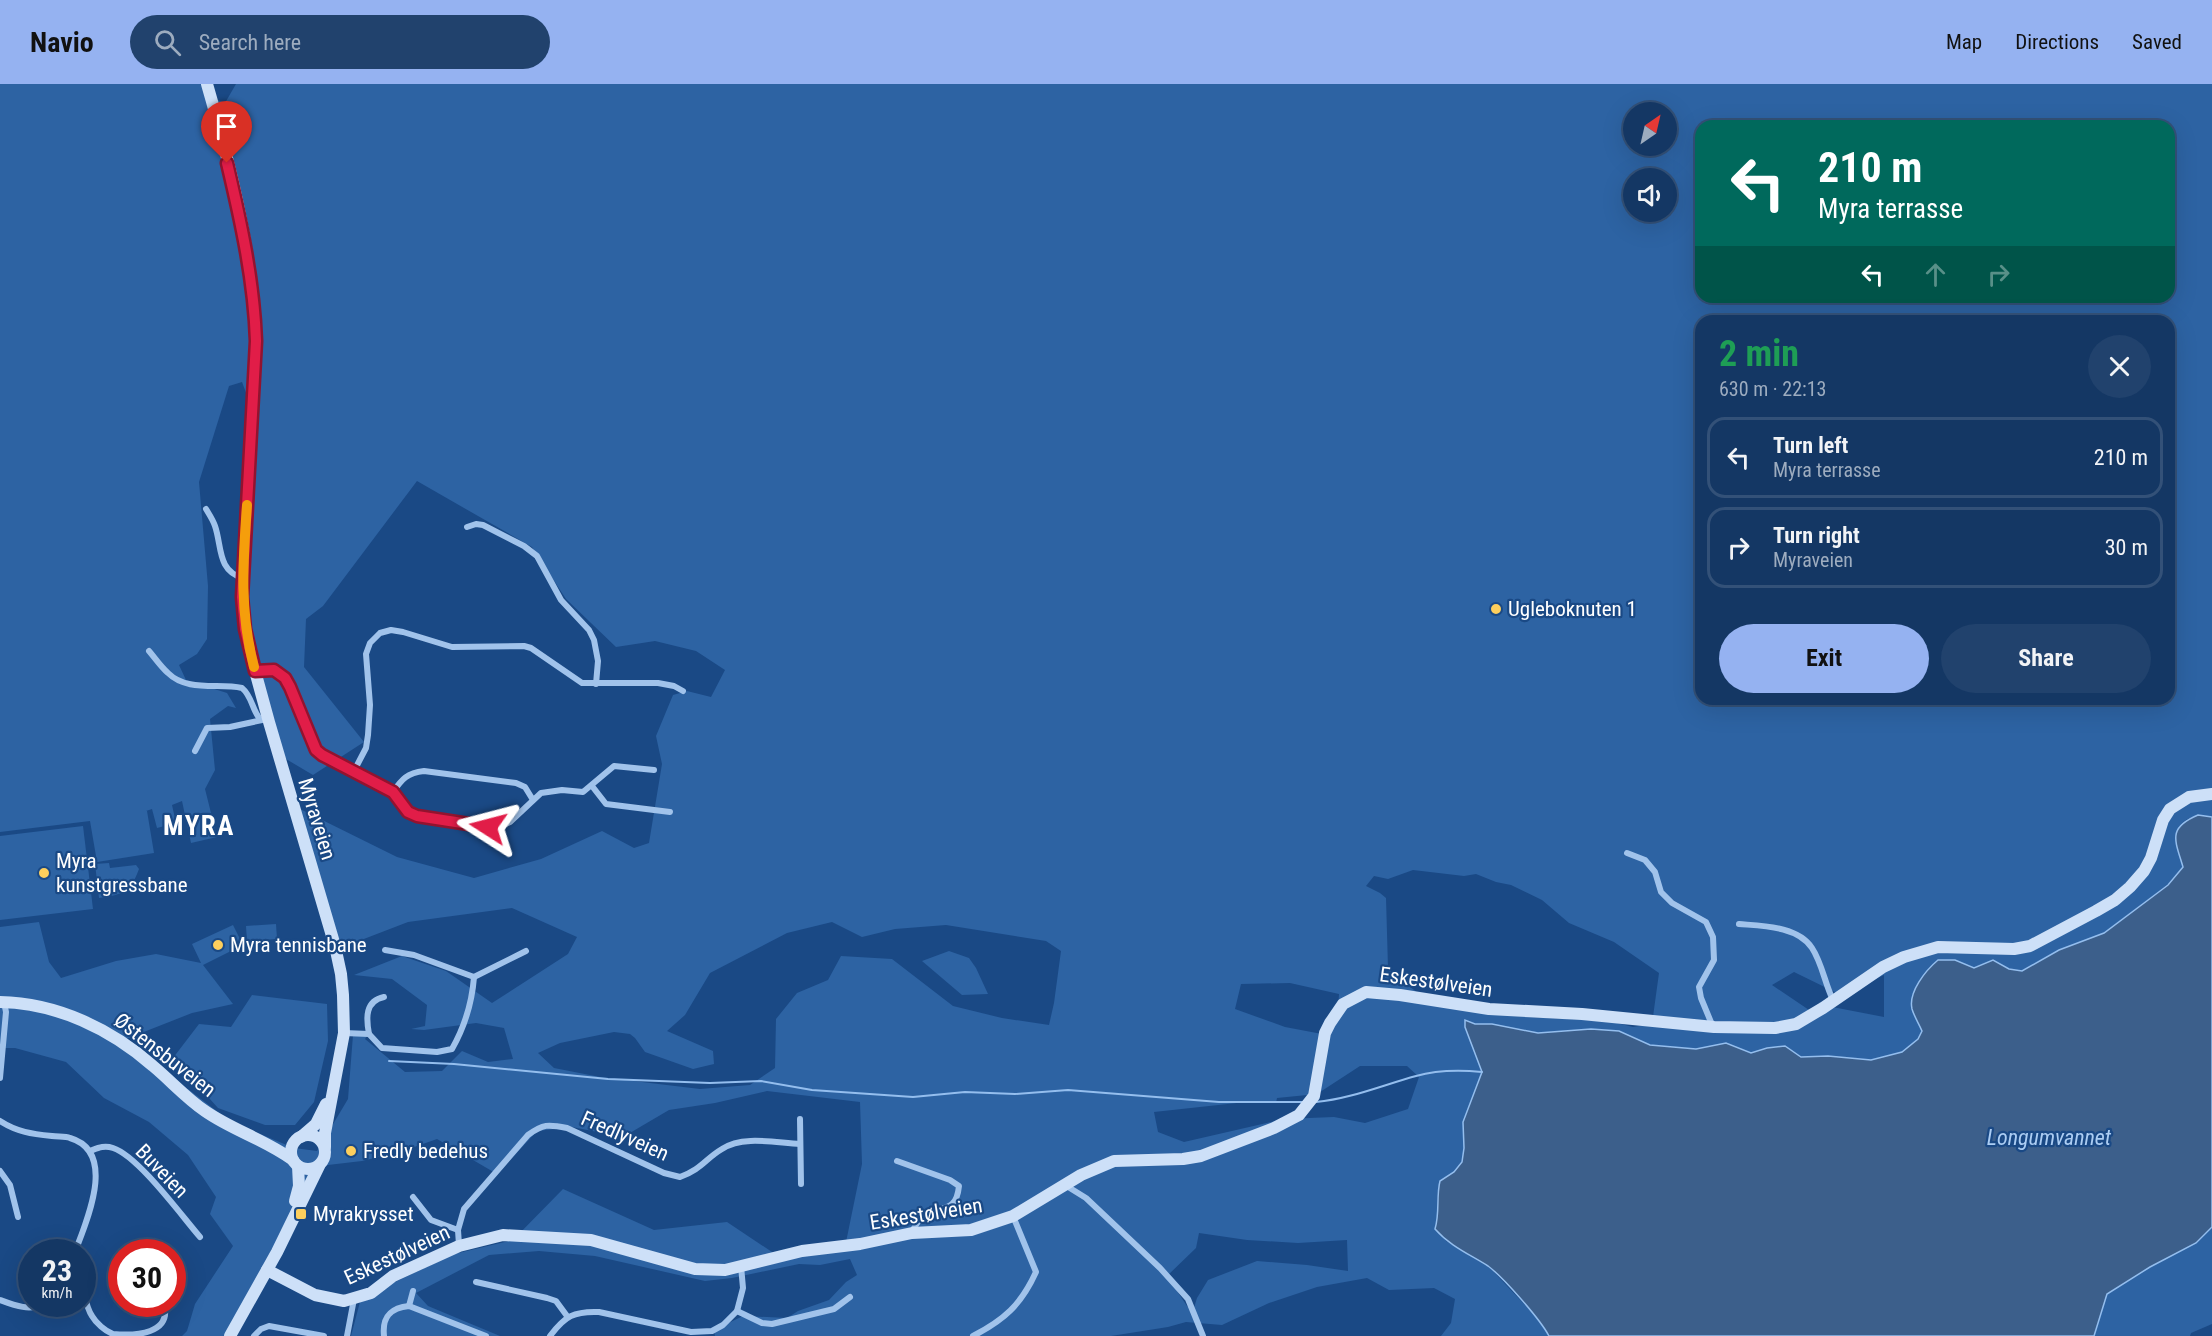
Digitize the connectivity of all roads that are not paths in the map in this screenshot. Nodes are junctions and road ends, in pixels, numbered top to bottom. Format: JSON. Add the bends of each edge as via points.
{"nodes":[{"id":1,"x":207,"y":84,"type":"edge"},
{"id":2,"x":206,"y":509,"type":"dead end"},
{"id":3,"x":467,"y":527,"type":"dead end"},
{"id":4,"x":243,"y":578,"type":"junction"},
{"id":5,"x":149,"y":651,"type":"dead end"},
{"id":6,"x":255,"y":671,"type":"junction"},
{"id":7,"x":596,"y":684,"type":"junction"},
{"id":8,"x":683,"y":691,"type":"dead end"},
{"id":9,"x":265,"y":721,"type":"junction"},
{"id":10,"x":195,"y":751,"type":"dead end"},
{"id":11,"x":654,"y":770,"type":"dead end"},
{"id":12,"x":354,"y":771,"type":"junction"},
{"id":13,"x":592,"y":786,"type":"junction"},
{"id":14,"x":393,"y":792,"type":"junction"},
{"id":15,"x":2212,"y":794,"type":"edge"},
{"id":16,"x":533,"y":800,"type":"junction"},
{"id":17,"x":670,"y":812,"type":"dead end"},
{"id":18,"x":1627,"y":853,"type":"dead end"},
{"id":19,"x":1739,"y":924,"type":"dead end"},
{"id":20,"x":385,"y":950,"type":"dead end"},
{"id":21,"x":526,"y":951,"type":"dead end"},
{"id":22,"x":474,"y":977,"type":"junction"},
{"id":23,"x":384,"y":997,"type":"dead end"},
{"id":24,"x":1833,"y":1000,"type":"junction"},
{"id":25,"x":2,"y":1002,"type":"edge"},
{"id":26,"x":1714,"y":1028,"type":"junction"},
{"id":27,"x":344,"y":1033,"type":"junction"},
{"id":28,"x":369,"y":1034,"type":"junction"},
{"id":29,"x":0,"y":1075,"type":"edge"},
{"id":30,"x":332,"y":1092,"type":"junction"},
{"id":31,"x":800,"y":1119,"type":"dead end"},
{"id":32,"x":0,"y":1121,"type":"edge"},
{"id":33,"x":234,"y":1128,"type":"junction"},
{"id":34,"x":298,"y":1139,"type":"junction"},
{"id":35,"x":800,"y":1144,"type":"junction"},
{"id":36,"x":325,"y":1147,"type":"junction"},
{"id":37,"x":90,"y":1151,"type":"junction"},
{"id":38,"x":897,"y":1161,"type":"dead end"},
{"id":39,"x":295,"y":1163,"type":"junction"},
{"id":40,"x":319,"y":1166,"type":"junction"},
{"id":41,"x":0,"y":1171,"type":"edge"},
{"id":42,"x":801,"y":1184,"type":"dead end"},
{"id":43,"x":1065,"y":1185,"type":"junction"},
{"id":44,"x":413,"y":1197,"type":"dead end"},
{"id":45,"x":1013,"y":1216,"type":"junction"},
{"id":46,"x":18,"y":1217,"type":"dead end"},
{"id":47,"x":458,"y":1230,"type":"junction"},
{"id":48,"x":288,"y":1231,"type":"junction"},
{"id":49,"x":912,"y":1233,"type":"junction"},
{"id":50,"x":200,"y":1237,"type":"dead end"},
{"id":51,"x":80,"y":1239,"type":"edge"},
{"id":52,"x":459,"y":1246,"type":"junction"},
{"id":53,"x":741,"y":1266,"type":"junction"},
{"id":54,"x":267,"y":1270,"type":"junction"},
{"id":55,"x":476,"y":1282,"type":"dead end"},
{"id":56,"x":413,"y":1291,"type":"dead end"},
{"id":57,"x":850,"y":1297,"type":"dead end"},
{"id":58,"x":354,"y":1299,"type":"junction"},
{"id":59,"x":0,"y":1300,"type":"edge"},
{"id":60,"x":18,"y":1305,"type":"edge"},
{"id":61,"x":409,"y":1306,"type":"junction"},
{"id":62,"x":737,"y":1311,"type":"junction"},
{"id":63,"x":567,"y":1316,"type":"junction"},
{"id":64,"x":92,"y":1317,"type":"edge"},
{"id":65,"x":165,"y":1317,"type":"edge"},
{"id":66,"x":691,"y":1334,"type":"edge"},
{"id":67,"x":113,"y":1335,"type":"edge"},
{"id":68,"x":231,"y":1336,"type":"edge"},
{"id":69,"x":254,"y":1336,"type":"edge"},
{"id":70,"x":324,"y":1336,"type":"edge"},
{"id":71,"x":347,"y":1336,"type":"edge"},
{"id":72,"x":384,"y":1336,"type":"edge"},
{"id":73,"x":486,"y":1336,"type":"edge"},
{"id":74,"x":550,"y":1336,"type":"edge"},
{"id":75,"x":973,"y":1336,"type":"edge"},
{"id":76,"x":1203,"y":1336,"type":"edge"}],
"edges":[{"from":1,"to":4,"type":"main road","name":"Myraveien","via":[[246,248],[255,310]]},
{"from":2,"to":4,"type":"street","via":[[216,526],[225,567]]},
{"from":3,"to":7,"type":"street","via":[[483,525],[537,556],[561,600],[594,640],[598,661]]},
{"from":4,"to":6,"type":"main road","name":"Myraveien","via":[[244,620]]},
{"from":5,"to":9,"type":"street","via":[[168,674],[182,682],[242,688],[254,711]]},
{"from":6,"to":9,"type":"main road","name":"Myraveien"},
{"from":6,"to":12,"type":"street","via":[[274,670],[285,678],[316,750]]},
{"from":7,"to":8,"type":"street","via":[[658,683]]},
{"from":7,"to":12,"type":"street","via":[[574,679],[524,646],[452,647],[403,632],[380,633],[366,654],[369,735]]},
{"from":9,"to":10,"type":"street","via":[[207,728]]},
{"from":9,"to":27,"type":"main road","name":"Myraveien","via":[[335,946]]},
{"from":11,"to":13,"type":"street","via":[[614,766]]},
{"from":12,"to":14,"type":"street"},
{"from":13,"to":16,"type":"street","via":[[583,792],[550,791]]},
{"from":13,"to":17,"type":"street","via":[[606,804]]},
{"from":14,"to":16,"type":"street","via":[[404,777],[424,771],[516,783],[525,787]]},
{"from":14,"to":16,"type":"street","via":[[408,812],[417,816],[497,828],[510,822]]},
{"from":15,"to":24,"type":"main road","name":"Eskestølveien","via":[[2189,797],[2170,809],[2147,864],[2115,900],[2041,941],[2014,949],[1925,949],[1883,967]]},
{"from":18,"to":26,"type":"street","via":[[1645,860],[1671,903],[1706,922],[1713,937],[1714,960],[1699,987]]},
{"from":19,"to":24,"type":"street","via":[[1770,927],[1800,936],[1813,949]]},
{"from":20,"to":22,"type":"street","via":[[414,955]]},
{"from":21,"to":22,"type":"street"},
{"from":22,"to":28,"type":"street","via":[[472,999],[452,1049],[437,1052],[382,1048]]},
{"from":23,"to":28,"type":"street","via":[[370,1006]]},
{"from":24,"to":26,"type":"main road","name":"Eskestølveien","via":[[1796,1024]]},
{"from":25,"to":29,"type":"street","via":[[6,1012]]},
{"from":25,"to":33,"type":"main road","name":"Østensbuveien","via":[[58,1012],[96,1026],[153,1065],[206,1112]]},
{"from":26,"to":43,"type":"main road","name":"Eskestølveien","via":[[1582,1014],[1489,1010],[1366,992],[1343,1004],[1330,1023],[1310,1101],[1289,1121],[1209,1153],[1183,1159],[1114,1161]]},
{"from":27,"to":28,"type":"street"},
{"from":27,"to":30,"type":"main road","name":"Myraveien"},
{"from":30,"to":34,"type":"main road","name":"Myraveien","via":[[316,1124]]},
{"from":30,"to":36,"type":"main road","name":"Myraveien"},
{"from":31,"to":35,"type":"street"},
{"from":32,"to":37,"type":"street","via":[[24,1133],[70,1138]]},
{"from":33,"to":34,"type":"main road","name":"Østensbuveien","via":[[275,1141]]},
{"from":33,"to":39,"type":"main road","name":"Østensbuveien"},
{"from":34,"to":36,"type":"main road","via":[[315,1137]]},
{"from":34,"to":39,"type":"main road","via":[[291,1153]]},
{"from":35,"to":42,"type":"street"},
{"from":35,"to":47,"type":"street","name":"Fredlyveien","via":[[732,1143],[704,1166],[680,1177],[567,1128],[540,1126],[464,1209]]},
{"from":36,"to":40,"type":"main road"},
{"from":37,"to":50,"type":"street","name":"Buveien","via":[[103,1146],[127,1156]]},
{"from":37,"to":51,"type":"street","via":[[96,1182]]},
{"from":38,"to":49,"type":"street","via":[[959,1186],[958,1198],[950,1207],[925,1215]]},
{"from":39,"to":40,"type":"main road","via":[[304,1169]]},
{"from":39,"to":48,"type":"main road","via":[[299,1186]]},
{"from":40,"to":48,"type":"main road"},
{"from":41,"to":46,"type":"street","via":[[10,1185]]},
{"from":43,"to":45,"type":"main road","name":"Eskestølveien"},
{"from":43,"to":76,"type":"street","via":[[1086,1198],[1160,1268],[1188,1299]]},
{"from":44,"to":47,"type":"street","via":[[431,1220]]},
{"from":45,"to":49,"type":"main road","name":"Eskestølveien","via":[[971,1230]]},
{"from":45,"to":75,"type":"street","via":[[1036,1272],[1013,1310]]},
{"from":47,"to":52,"type":"street","name":"Fredlyveien"},
{"from":48,"to":54,"type":"main road"},
{"from":49,"to":53,"type":"main road","name":"Eskestølveien","via":[[802,1251]]},
{"from":52,"to":53,"type":"main road","name":"Eskestølveien","via":[[503,1235],[571,1237],[695,1269]]},
{"from":52,"to":58,"type":"main road","name":"Eskestølveien"},
{"from":53,"to":62,"type":"street","via":[[743,1288]]},
{"from":54,"to":58,"type":"main road","name":"Eskestølveien","via":[[315,1295],[344,1301]]},
{"from":54,"to":68,"type":"main road"},
{"from":55,"to":63,"type":"street","via":[[556,1301]]},
{"from":56,"to":61,"type":"street"},
{"from":57,"to":62,"type":"street","via":[[834,1309],[772,1324]]},
{"from":58,"to":71,"type":"street"},
{"from":59,"to":60,"type":"street"},
{"from":61,"to":72,"type":"street","via":[[397,1307],[387,1314]]},
{"from":61,"to":73,"type":"street"},
{"from":62,"to":66,"type":"street","via":[[712,1331]]},
{"from":63,"to":66,"type":"street","via":[[599,1312]]},
{"from":63,"to":74,"type":"street"},
{"from":64,"to":67,"type":"street"},
{"from":65,"to":67,"type":"street","via":[[161,1328],[152,1333]]},
{"from":69,"to":70,"type":"street","via":[[269,1326]]}]}
